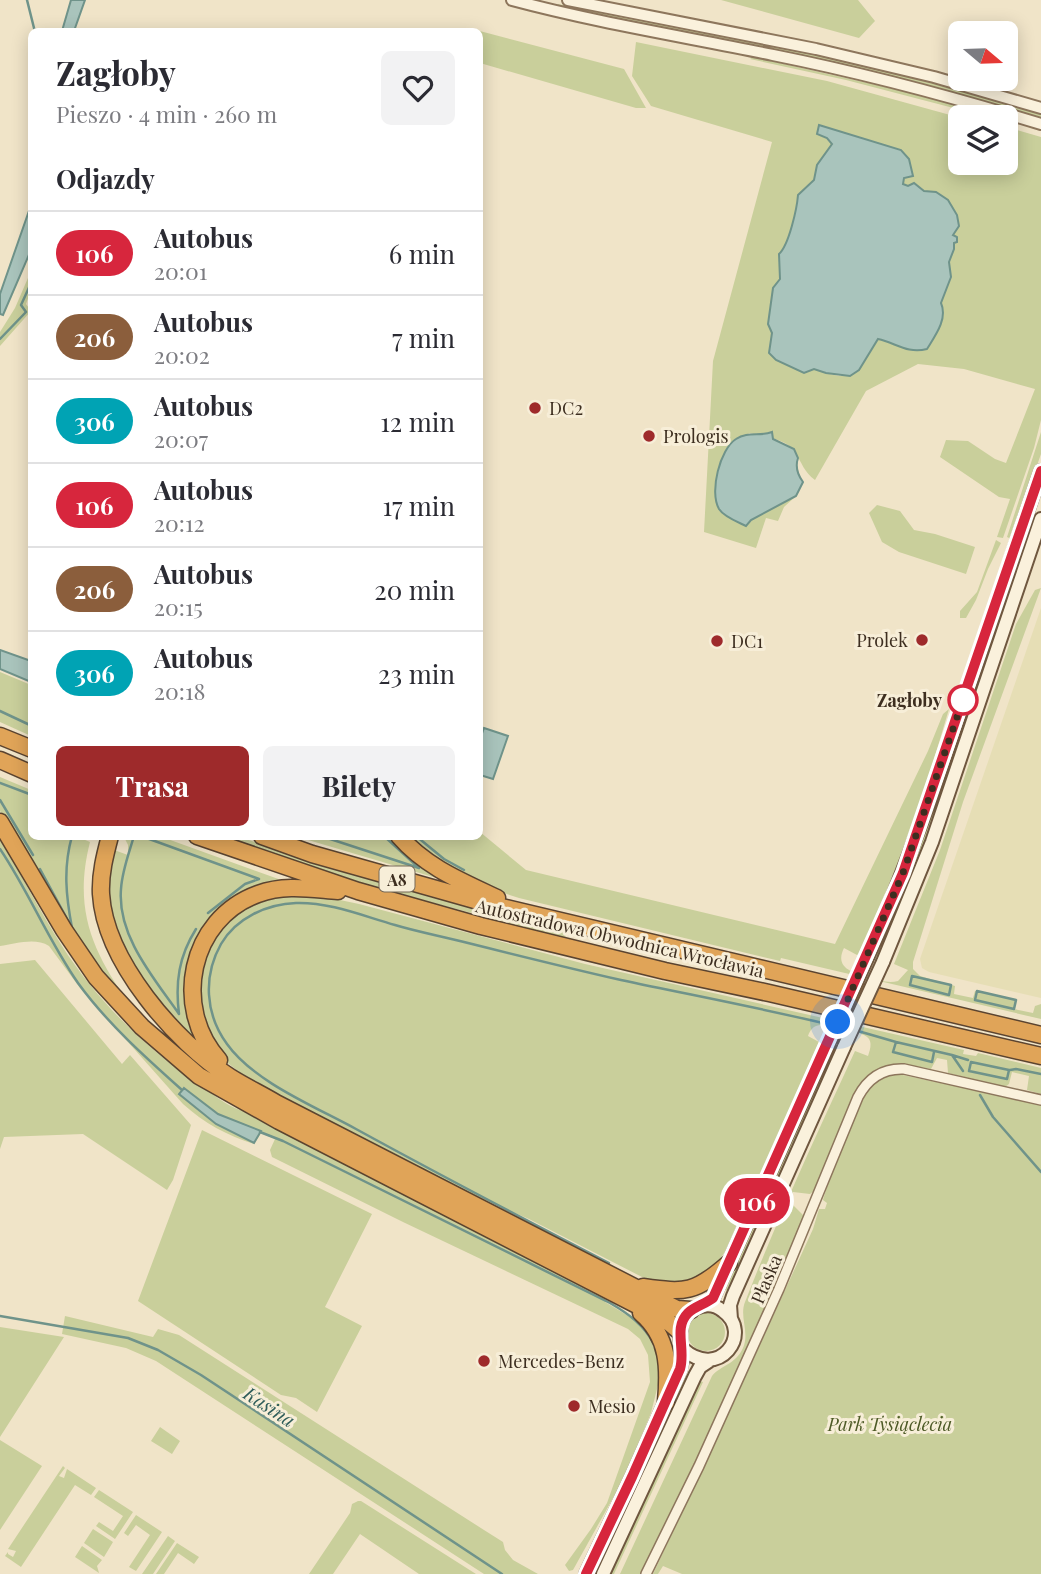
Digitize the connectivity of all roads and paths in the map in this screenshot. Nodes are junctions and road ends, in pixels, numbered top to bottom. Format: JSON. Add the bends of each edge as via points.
{"nodes":[{"id":1,"x":512,"y":0,"type":"edge"},
{"id":2,"x":568,"y":0,"type":"edge"},
{"id":3,"x":1041,"y":108,"type":"edge"},
{"id":4,"x":1041,"y":124,"type":"edge"},
{"id":5,"x":1041,"y":471,"type":"edge"},
{"id":6,"x":1041,"y":519,"type":"edge"},
{"id":7,"x":0,"y":736,"type":"edge"},
{"id":8,"x":28,"y":747,"type":"edge"},
{"id":9,"x":0,"y":760,"type":"edge"},
{"id":10,"x":28,"y":772,"type":"edge"},
{"id":11,"x":0,"y":822,"type":"edge"},
{"id":12,"x":106,"y":840,"type":"edge"},
{"id":13,"x":107,"y":840,"type":"edge"},
{"id":14,"x":209,"y":840,"type":"edge"},
{"id":15,"x":275,"y":840,"type":"edge"},
{"id":16,"x":403,"y":840,"type":"edge"},
{"id":17,"x":358,"y":891,"type":"junction"},
{"id":18,"x":535,"y":914,"type":"junction"},
{"id":19,"x":1041,"y":1035,"type":"edge"},
{"id":20,"x":1041,"y":1056,"type":"edge"},
{"id":21,"x":255,"y":1091,"type":"junction"},
{"id":22,"x":233,"y":1095,"type":"junction"},
{"id":23,"x":1041,"y":1100,"type":"edge"},
{"id":24,"x":729,"y":1263,"type":"junction"},
{"id":25,"x":626,"y":1291,"type":"junction"},
{"id":26,"x":697,"y":1308,"type":"junction"},
{"id":27,"x":731,"y":1319,"type":"junction"},
{"id":28,"x":680,"y":1331,"type":"junction"},
{"id":29,"x":683,"y":1349,"type":"junction"},
{"id":30,"x":709,"y":1361,"type":"junction"},
{"id":31,"x":666,"y":1402,"type":"junction"},
{"id":32,"x":586,"y":1574,"type":"edge"},
{"id":33,"x":603,"y":1574,"type":"edge"},
{"id":34,"x":646,"y":1574,"type":"edge"}],
"edges":[{"from":1,"to":4,"type":"street","via":[[829,67]]},
{"from":2,"to":3,"type":"street","via":[[828,52]]},
{"from":5,"to":24,"type":"main road","bridge":true,"via":[[903,873]]},
{"from":6,"to":27,"type":"main road","bridge":true,"via":[[932,842],[733,1296]]},
{"from":7,"to":8,"type":"highway"},
{"from":9,"to":10,"type":"highway"},
{"from":11,"to":22,"type":"highway","via":[[77,949],[120,1004],[184,1064]]},
{"from":12,"to":22,"type":"highway","via":[[91,870],[90,897],[110,962],[167,1037]]},
{"from":13,"to":21,"type":"highway","via":[[102,903],[108,931],[123,963],[180,1035],[229,1077]]},
{"from":14,"to":17,"type":"highway","name":"Autostradowa Obwodnica Wrocławia","number":"A8"},
{"from":15,"to":18,"type":"highway","name":"Autostradowa Obwodnica Wrocławia","number":"A8"},
{"from":16,"to":18,"type":"highway","via":[[448,875]]},
{"from":17,"to":20,"type":"highway","name":"Autostradowa Obwodnica Wrocławia","number":"A8","via":[[639,965]]},
{"from":17,"to":21,"type":"highway","via":[[292,887],[255,895],[218,921],[201,948],[191,985],[197,1022],[215,1055]]},
{"from":18,"to":19,"type":"highway","name":"Autostradowa Obwodnica Wrocławia","number":"A8"},
{"from":21,"to":25,"type":"highway"},
{"from":22,"to":25,"type":"highway"},
{"from":23,"to":34,"type":"street","name":"Płaska","via":[[904,1069],[882,1073],[865,1085],[743,1371]]},
{"from":24,"to":25,"type":"highway","via":[[695,1288]]},
{"from":24,"to":26,"type":"main road","via":[[713,1298]]},
{"from":25,"to":26,"type":"highway","via":[[677,1309]]},
{"from":25,"to":28,"type":"highway"},
{"from":25,"to":31,"type":"highway","via":[[663,1342]]},
{"from":26,"to":27,"type":"main road","via":[[718,1307]]},
{"from":26,"to":28,"type":"main road","via":[[684,1318]]},
{"from":27,"to":30,"type":"main road","via":[[735,1331],[728,1352]]},
{"from":28,"to":29,"type":"main road"},
{"from":29,"to":30,"type":"main road"},
{"from":29,"to":31,"type":"main road","via":[[684,1358]]},
{"from":30,"to":33,"type":"main road","via":[[695,1376]]},
{"from":31,"to":32,"type":"main road"}]}
